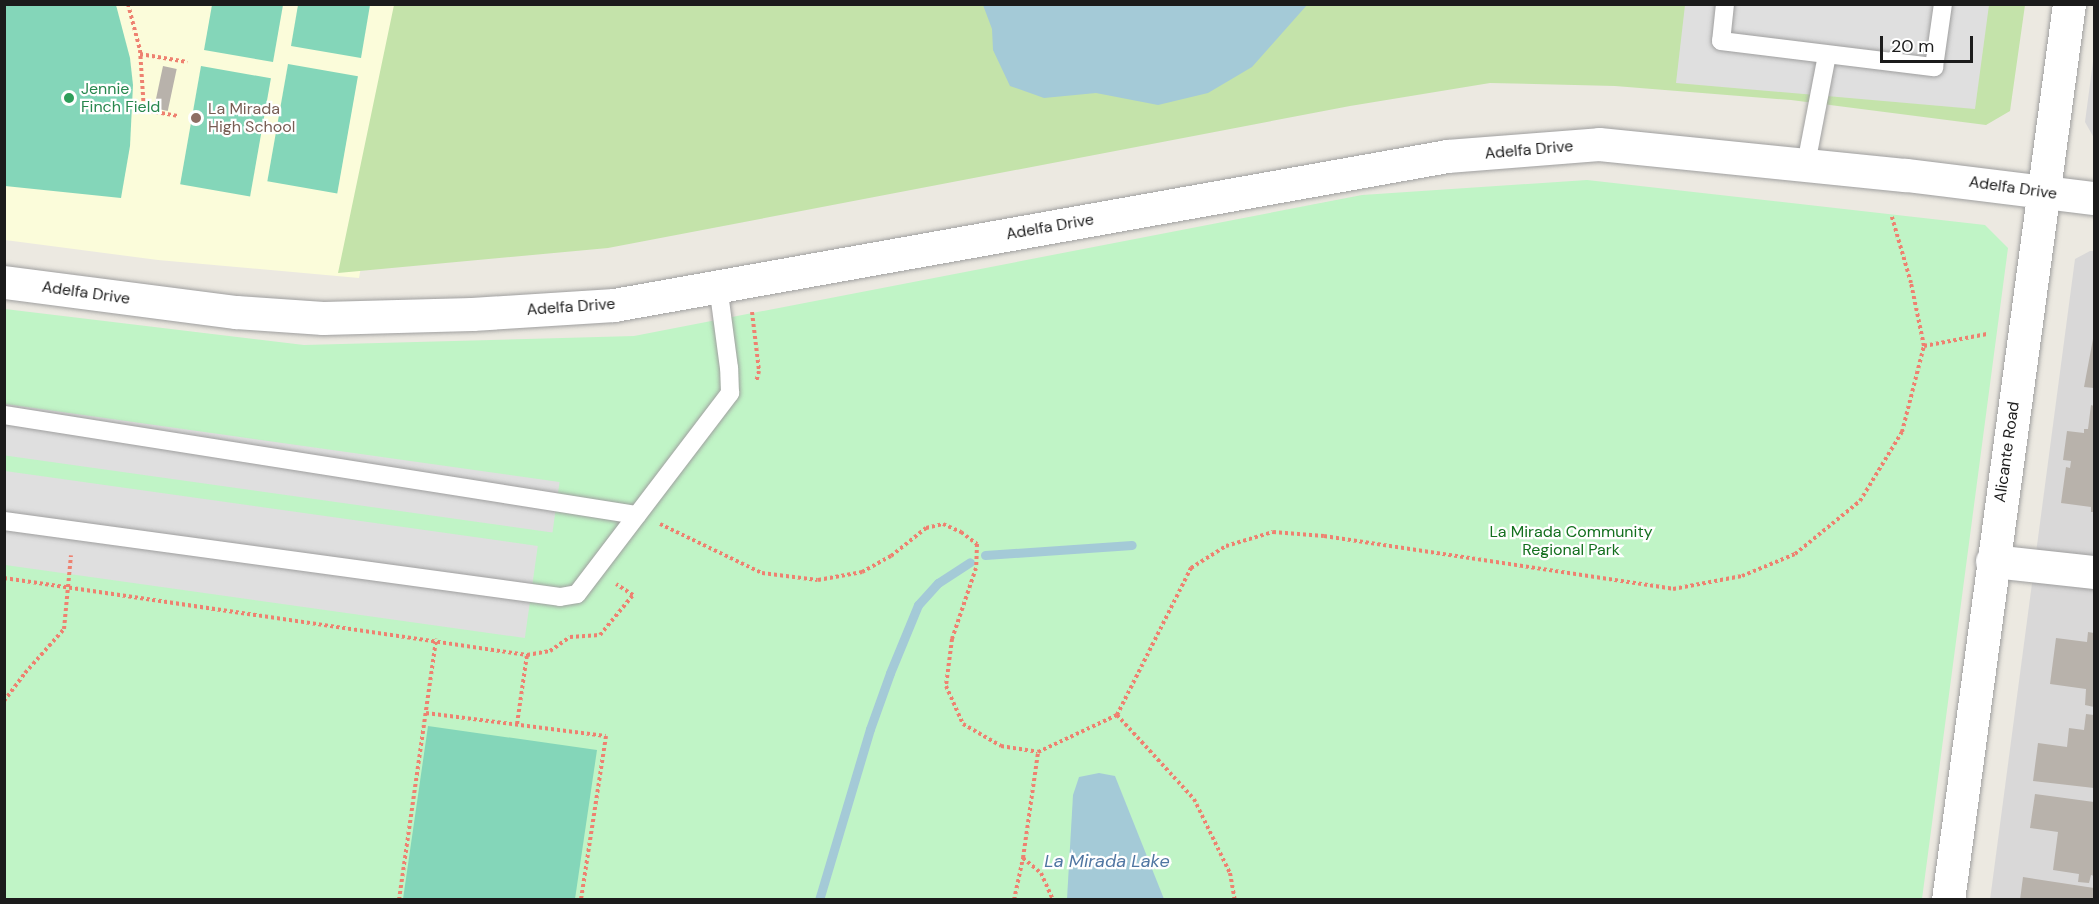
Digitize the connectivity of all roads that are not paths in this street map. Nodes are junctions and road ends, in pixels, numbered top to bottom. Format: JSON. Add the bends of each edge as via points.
{"nodes":[{"id":1,"x":1725,"y":4,"type":"edge"},
{"id":2,"x":1943,"y":4,"type":"edge"},
{"id":3,"x":2069,"y":4,"type":"edge"},
{"id":4,"x":1827,"y":55,"type":"junction"},
{"id":5,"x":1806,"y":165,"type":"junction"},
{"id":6,"x":2044,"y":194,"type":"junction"},
{"id":7,"x":2094,"y":198,"type":"edge"},
{"id":8,"x":4,"y":282,"type":"edge"},
{"id":9,"x":733,"y":284,"type":"junction"},
{"id":10,"x":4,"y":415,"type":"edge"},
{"id":11,"x":637,"y":515,"type":"junction"},
{"id":12,"x":4,"y":521,"type":"edge"},
{"id":13,"x":1992,"y":561,"type":"junction"},
{"id":14,"x":2094,"y":572,"type":"edge"},
{"id":15,"x":1948,"y":900,"type":"edge"}],
"edges":[{"from":1,"to":4,"type":"lane","via":[[1721,41]]},
{"from":2,"to":4,"type":"lane","via":[[1934,67]]},
{"from":3,"to":6,"type":"street","name":"Alicante Road"},
{"from":4,"to":5,"type":"lane"},
{"from":5,"to":6,"type":"street","name":"Adelfa Drive"},
{"from":5,"to":9,"type":"street","name":"Adelfa Drive","via":[[1599,144],[1447,156]]},
{"from":6,"to":7,"type":"street","name":"Adelfa Drive"},
{"from":6,"to":13,"type":"street","name":"Alicante Road"},
{"from":8,"to":9,"type":"street","name":"Adelfa Drive","via":[[236,312],[323,318],[614,305]]},
{"from":9,"to":11,"type":"lane","via":[[729,393]]},
{"from":10,"to":11,"type":"lane"},
{"from":11,"to":12,"type":"lane","via":[[577,594],[560,597]]},
{"from":13,"to":14,"type":"street"},
{"from":13,"to":15,"type":"street","name":"Alicante Road"}]}
